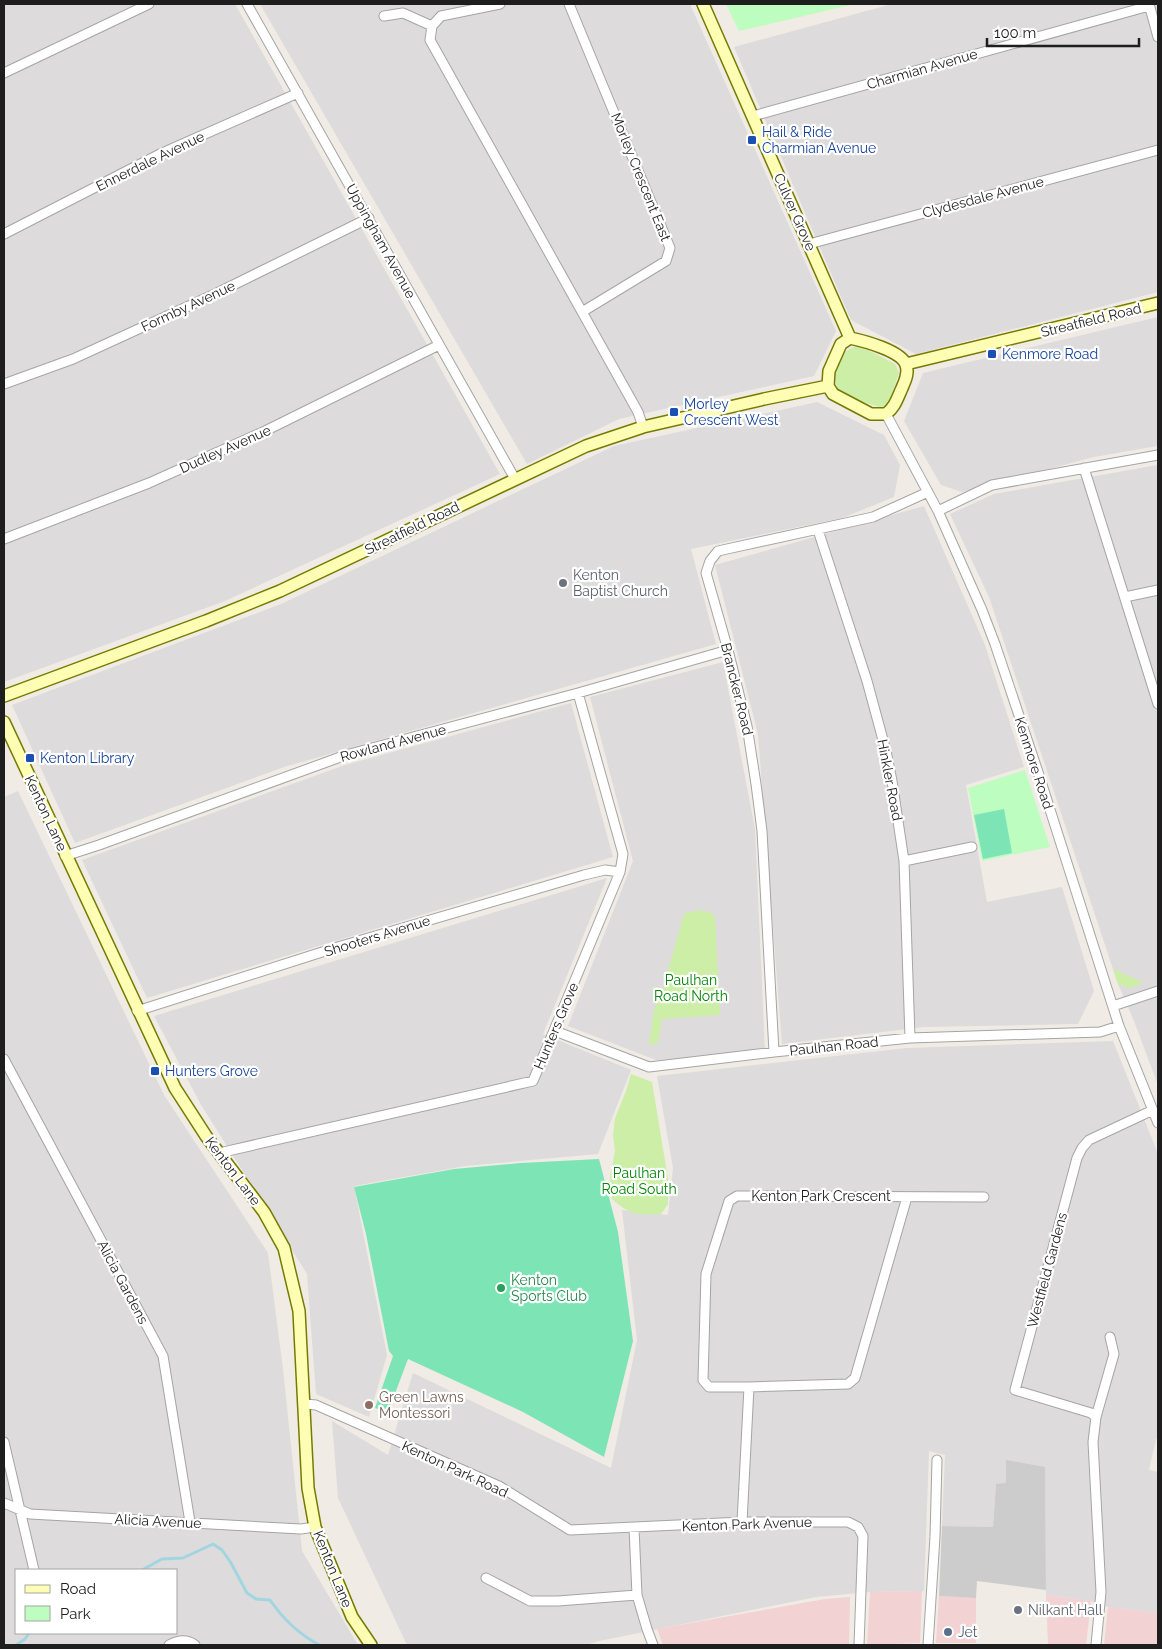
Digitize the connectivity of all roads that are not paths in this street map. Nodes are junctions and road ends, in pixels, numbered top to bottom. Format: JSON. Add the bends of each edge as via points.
{"nodes":[{"id":1,"x":149,"y":4,"type":"edge"},
{"id":2,"x":247,"y":4,"type":"edge"},
{"id":3,"x":500,"y":4,"type":"edge"},
{"id":4,"x":569,"y":4,"type":"edge"},
{"id":5,"x":703,"y":4,"type":"edge"},
{"id":6,"x":1149,"y":5,"type":"edge"},
{"id":7,"x":384,"y":16,"type":"dead end"},
{"id":8,"x":432,"y":26,"type":"junction"},
{"id":9,"x":1158,"y":37,"type":"edge"},
{"id":10,"x":4,"y":73,"type":"edge"},
{"id":11,"x":298,"y":93,"type":"junction"},
{"id":12,"x":753,"y":116,"type":"junction"},
{"id":13,"x":1158,"y":150,"type":"edge"},
{"id":14,"x":368,"y":218,"type":"junction"},
{"id":15,"x":4,"y":234,"type":"edge"},
{"id":16,"x":809,"y":244,"type":"junction"},
{"id":17,"x":1158,"y":303,"type":"edge"},
{"id":18,"x":582,"y":312,"type":"junction"},
{"id":19,"x":850,"y":338,"type":"junction"},
{"id":20,"x":439,"y":345,"type":"junction"},
{"id":21,"x":906,"y":364,"type":"junction"},
{"id":22,"x":4,"y":384,"type":"edge"},
{"id":23,"x":828,"y":386,"type":"junction"},
{"id":24,"x":886,"y":414,"type":"junction"},
{"id":25,"x":642,"y":427,"type":"junction"},
{"id":26,"x":1158,"y":455,"type":"edge"},
{"id":27,"x":1084,"y":468,"type":"junction"},
{"id":28,"x":515,"y":479,"type":"junction"},
{"id":29,"x":928,"y":492,"type":"junction"},
{"id":30,"x":938,"y":511,"type":"junction"},
{"id":31,"x":818,"y":530,"type":"junction"},
{"id":32,"x":4,"y":539,"type":"edge"},
{"id":33,"x":1158,"y":590,"type":"edge"},
{"id":34,"x":1125,"y":597,"type":"junction"},
{"id":35,"x":728,"y":650,"type":"junction"},
{"id":36,"x":578,"y":693,"type":"junction"},
{"id":37,"x":4,"y":696,"type":"edge"},
{"id":38,"x":1158,"y":704,"type":"edge"},
{"id":39,"x":4,"y":722,"type":"edge"},
{"id":40,"x":972,"y":847,"type":"dead end"},
{"id":41,"x":65,"y":856,"type":"junction"},
{"id":42,"x":904,"y":861,"type":"junction"},
{"id":43,"x":620,"y":872,"type":"junction"},
{"id":44,"x":1158,"y":991,"type":"edge"},
{"id":45,"x":1113,"y":1006,"type":"junction"},
{"id":46,"x":137,"y":1011,"type":"junction"},
{"id":47,"x":1119,"y":1026,"type":"junction"},
{"id":48,"x":555,"y":1031,"type":"junction"},
{"id":49,"x":910,"y":1038,"type":"junction"},
{"id":50,"x":774,"y":1052,"type":"junction"},
{"id":51,"x":4,"y":1059,"type":"edge"},
{"id":52,"x":1153,"y":1110,"type":"junction"},
{"id":53,"x":1158,"y":1123,"type":"edge"},
{"id":54,"x":219,"y":1153,"type":"junction"},
{"id":55,"x":907,"y":1197,"type":"junction"},
{"id":56,"x":984,"y":1197,"type":"dead end"},
{"id":57,"x":1110,"y":1337,"type":"dead end"},
{"id":58,"x":749,"y":1388,"type":"junction"},
{"id":59,"x":305,"y":1404,"type":"junction"},
{"id":60,"x":1096,"y":1417,"type":"junction"},
{"id":61,"x":4,"y":1442,"type":"edge"},
{"id":62,"x":937,"y":1460,"type":"dead end"},
{"id":63,"x":4,"y":1503,"type":"edge"},
{"id":64,"x":20,"y":1510,"type":"junction"},
{"id":65,"x":190,"y":1522,"type":"junction"},
{"id":66,"x":742,"y":1522,"type":"junction"},
{"id":67,"x":315,"y":1527,"type":"junction"},
{"id":68,"x":634,"y":1528,"type":"junction"},
{"id":69,"x":34,"y":1569,"type":"edge"},
{"id":70,"x":486,"y":1578,"type":"dead end"},
{"id":71,"x":638,"y":1595,"type":"junction"},
{"id":72,"x":169,"y":1645,"type":"edge"},
{"id":73,"x":195,"y":1645,"type":"edge"},
{"id":74,"x":371,"y":1645,"type":"edge"},
{"id":75,"x":653,"y":1645,"type":"edge"},
{"id":76,"x":859,"y":1645,"type":"edge"},
{"id":77,"x":928,"y":1645,"type":"edge"},
{"id":78,"x":1096,"y":1645,"type":"edge"}],
"edges":[{"from":1,"to":10,"type":"street"},
{"from":2,"to":11,"type":"street","name":"Uppingham Avenue"},
{"from":3,"to":8,"type":"street","via":[[441,16]]},
{"from":4,"to":18,"type":"street","name":"Morley Crescent East","via":[[670,248],[666,261]]},
{"from":5,"to":12,"type":"street","name":"Culver Grove"},
{"from":6,"to":9,"type":"street"},
{"from":6,"to":12,"type":"street","name":"Charmian Avenue"},
{"from":7,"to":8,"type":"street","via":[[402,13]]},
{"from":8,"to":18,"type":"street","via":[[430,40]]},
{"from":11,"to":14,"type":"street","name":"Uppingham Avenue"},
{"from":11,"to":15,"type":"street","name":"Ennerdale Avenue","via":[[162,153]]},
{"from":12,"to":16,"type":"street","name":"Culver Grove"},
{"from":13,"to":16,"type":"street","name":"Clydesdale Avenue"},
{"from":14,"to":20,"type":"street","name":"Uppingham Avenue"},
{"from":14,"to":22,"type":"street","name":"Formby Avenue","via":[[208,298],[73,359]]},
{"from":16,"to":19,"type":"street","name":"Culver Grove"},
{"from":17,"to":21,"type":"street","name":"Streatfield Road"},
{"from":18,"to":25,"type":"street","via":[[638,412]]},
{"from":19,"to":21,"type":"street","via":[[900,357]]},
{"from":19,"to":23,"type":"street","via":[[841,344],[829,371]]},
{"from":20,"to":28,"type":"street","name":"Uppingham Avenue"},
{"from":20,"to":32,"type":"street","name":"Dudley Avenue","via":[[265,431],[149,483]]},
{"from":21,"to":24,"type":"street","via":[[907,376],[894,408]]},
{"from":23,"to":24,"type":"street","via":[[833,394],[871,414]]},
{"from":23,"to":25,"type":"street","name":"Streatfield Road"},
{"from":24,"to":29,"type":"street","name":"Kenmore Road"},
{"from":25,"to":28,"type":"street","name":"Streatfield Road","via":[[586,446]]},
{"from":26,"to":27,"type":"street"},
{"from":27,"to":30,"type":"street","via":[[992,485]]},
{"from":27,"to":34,"type":"street"},
{"from":28,"to":37,"type":"street","name":"Streatfield Road","via":[[280,591]]},
{"from":29,"to":30,"type":"street","name":"Kenmore Road"},
{"from":29,"to":31,"type":"street","name":"Brancker Road","via":[[873,517]]},
{"from":30,"to":45,"type":"street","name":"Kenmore Road","via":[[995,644]]},
{"from":31,"to":35,"type":"street","name":"Brancker Road","via":[[718,551],[710,560],[706,573]]},
{"from":31,"to":42,"type":"street","name":"Hinkler Road","via":[[868,681],[884,742]]},
{"from":33,"to":34,"type":"street"},
{"from":34,"to":38,"type":"street"},
{"from":35,"to":36,"type":"street","name":"Rowland Avenue"},
{"from":35,"to":50,"type":"street","name":"Brancker Road","via":[[747,726],[762,831]]},
{"from":36,"to":41,"type":"street","name":"Rowland Avenue","via":[[346,754]]},
{"from":36,"to":43,"type":"street","name":"Hunters Grove","via":[[623,854]]},
{"from":39,"to":41,"type":"street","name":"Kenton Lane"},
{"from":40,"to":42,"type":"street"},
{"from":41,"to":46,"type":"street","name":"Kenton Lane"},
{"from":42,"to":49,"type":"street","name":"Hinkler Road"},
{"from":43,"to":46,"type":"street","name":"Shooters Avenue","via":[[605,870],[575,878],[341,946]]},
{"from":43,"to":48,"type":"street","name":"Hunters Grove"},
{"from":44,"to":45,"type":"street"},
{"from":45,"to":47,"type":"street","name":"Kenmore Road"},
{"from":46,"to":54,"type":"street","name":"Kenton Lane","via":[[175,1088]]},
{"from":47,"to":49,"type":"street","name":"Paulhan Road","via":[[1100,1032]]},
{"from":47,"to":52,"type":"street","name":"Kenmore Road"},
{"from":48,"to":50,"type":"street","name":"Paulhan Road","via":[[649,1067]]},
{"from":48,"to":54,"type":"street","name":"Hunters Grove","via":[[533,1081]]},
{"from":49,"to":50,"type":"street","name":"Paulhan Road"},
{"from":51,"to":65,"type":"street","name":"Alicia Gardens","via":[[163,1356]]},
{"from":52,"to":53,"type":"street","name":"Kenmore Road"},
{"from":52,"to":60,"type":"street","name":"Westfield Gardens","via":[[1089,1140],[1080,1153],[1015,1390]]},
{"from":54,"to":59,"type":"street","name":"Kenton Lane","via":[[264,1212],[284,1248],[299,1311]]},
{"from":55,"to":56,"type":"street","name":"Kenton Park Crescent"},
{"from":55,"to":58,"type":"street","name":"Kenton Park Crescent","via":[[855,1378],[848,1384]]},
{"from":55,"to":58,"type":"street","name":"Kenton Park Crescent","via":[[736,1196],[729,1201],[706,1274],[703,1380],[710,1387]]},
{"from":57,"to":60,"type":"street","via":[[1114,1354]]},
{"from":58,"to":66,"type":"street"},
{"from":59,"to":67,"type":"street","name":"Kenton Lane","via":[[308,1488]]},
{"from":59,"to":68,"type":"street","name":"Kenton Park Road","via":[[316,1405],[498,1486],[570,1530]]},
{"from":60,"to":78,"type":"street","via":[[1093,1442],[1101,1592]]},
{"from":61,"to":64,"type":"street"},
{"from":62,"to":77,"type":"street"},
{"from":63,"to":64,"type":"street","name":"Alicia Avenue"},
{"from":64,"to":65,"type":"street","name":"Alicia Avenue","via":[[30,1514]]},
{"from":64,"to":69,"type":"street"},
{"from":65,"to":67,"type":"street","name":"Alicia Avenue","via":[[301,1529]]},
{"from":66,"to":68,"type":"street","name":"Kenton Park Avenue"},
{"from":66,"to":76,"type":"street","name":"Kenton Park Avenue","via":[[848,1522],[858,1526],[863,1536]]},
{"from":67,"to":74,"type":"street","name":"Kenton Lane","via":[[352,1617]]},
{"from":68,"to":71,"type":"street"},
{"from":70,"to":71,"type":"street","via":[[530,1601]]},
{"from":71,"to":75,"type":"street"},
{"from":72,"to":73,"type":"street","via":[[176,1641]]}]}
